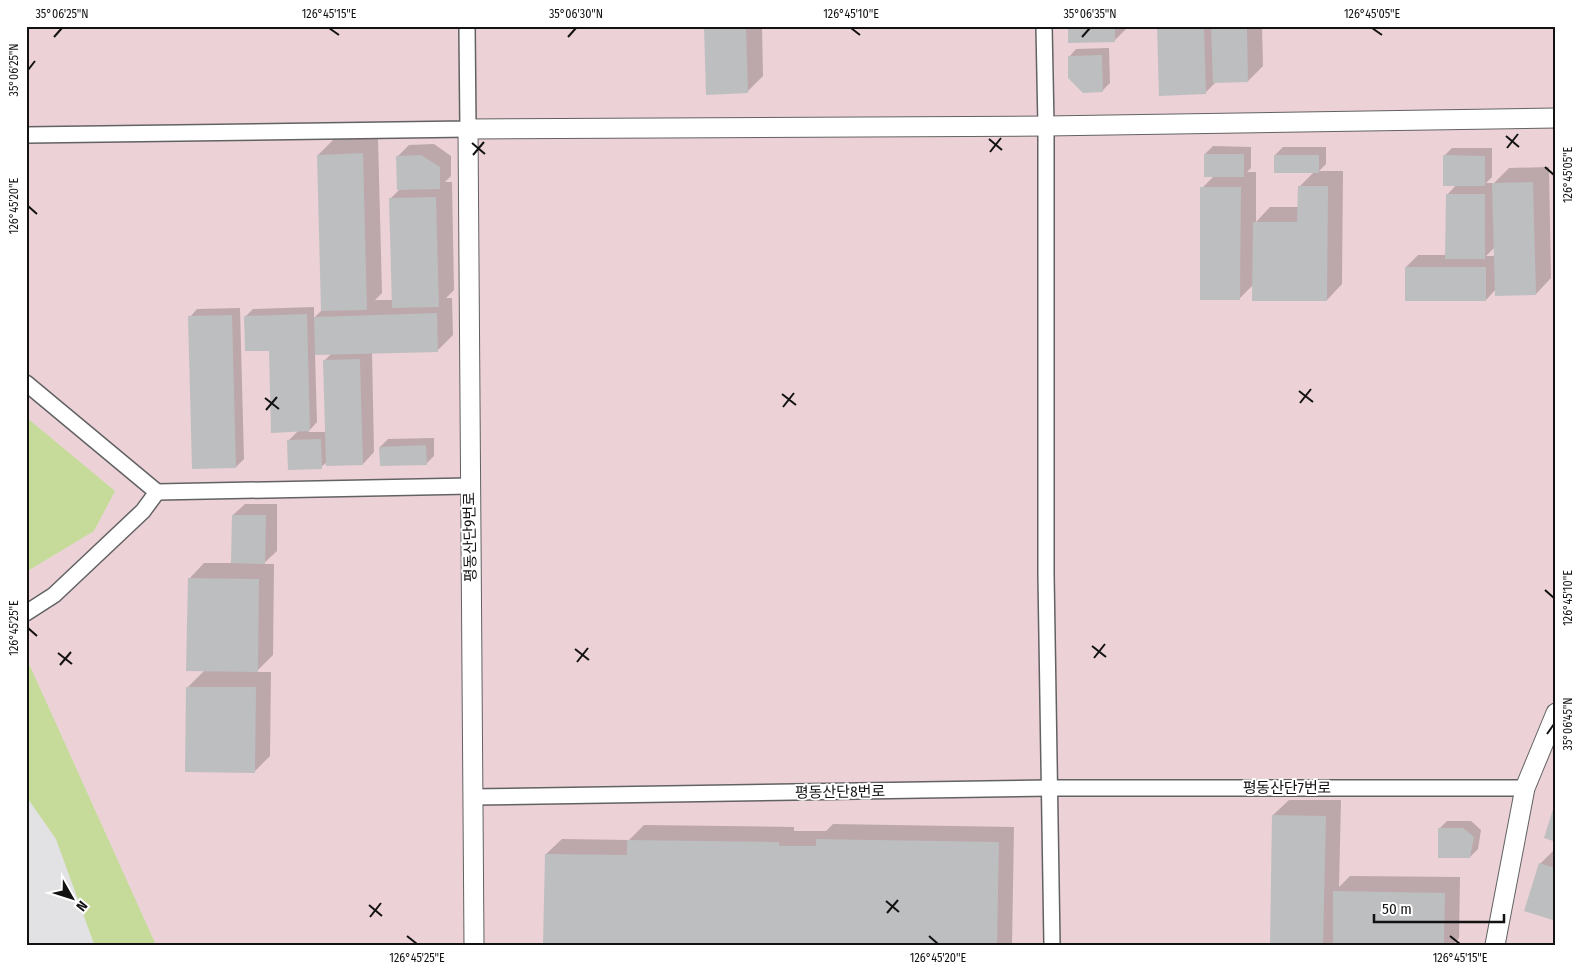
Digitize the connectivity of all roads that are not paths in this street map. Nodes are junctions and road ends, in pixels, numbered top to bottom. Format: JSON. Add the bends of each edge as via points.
{"nodes":[{"id":1,"x":467,"y":26,"type":"edge"},
{"id":2,"x":1044,"y":26,"type":"edge"},
{"id":3,"x":1556,"y":118,"type":"edge"},
{"id":4,"x":1046,"y":126,"type":"junction"},
{"id":5,"x":468,"y":129,"type":"junction"},
{"id":6,"x":26,"y":135,"type":"edge"},
{"id":7,"x":26,"y":383,"type":"edge"},
{"id":8,"x":470,"y":486,"type":"junction"},
{"id":9,"x":157,"y":492,"type":"junction"},
{"id":10,"x":26,"y":613,"type":"edge"},
{"id":11,"x":1556,"y":713,"type":"edge"},
{"id":12,"x":1050,"y":788,"type":"junction"},
{"id":13,"x":1525,"y":788,"type":"junction"},
{"id":14,"x":472,"y":797,"type":"junction"},
{"id":15,"x":474,"y":945,"type":"edge"},
{"id":16,"x":1052,"y":945,"type":"edge"},
{"id":17,"x":1495,"y":945,"type":"edge"}],
"edges":[{"from":1,"to":5,"type":"street"},
{"from":2,"to":4,"type":"street"},
{"from":3,"to":4,"type":"street"},
{"from":4,"to":5,"type":"street"},
{"from":4,"to":12,"type":"street","via":[[1046,575]]},
{"from":5,"to":6,"type":"street"},
{"from":5,"to":8,"type":"street","name":"평동산단9번로"},
{"from":7,"to":9,"type":"street"},
{"from":8,"to":9,"type":"street"},
{"from":8,"to":14,"type":"street","name":"평동산단9번로"},
{"from":9,"to":10,"type":"street","via":[[143,511],[68,582]]},
{"from":11,"to":13,"type":"street"},
{"from":12,"to":13,"type":"street","name":"평동산단7번로"},
{"from":12,"to":14,"type":"street","name":"평동산단8번로"},
{"from":12,"to":16,"type":"street"},
{"from":13,"to":17,"type":"street"},
{"from":14,"to":15,"type":"street","name":"평동산단9번로"}]}
